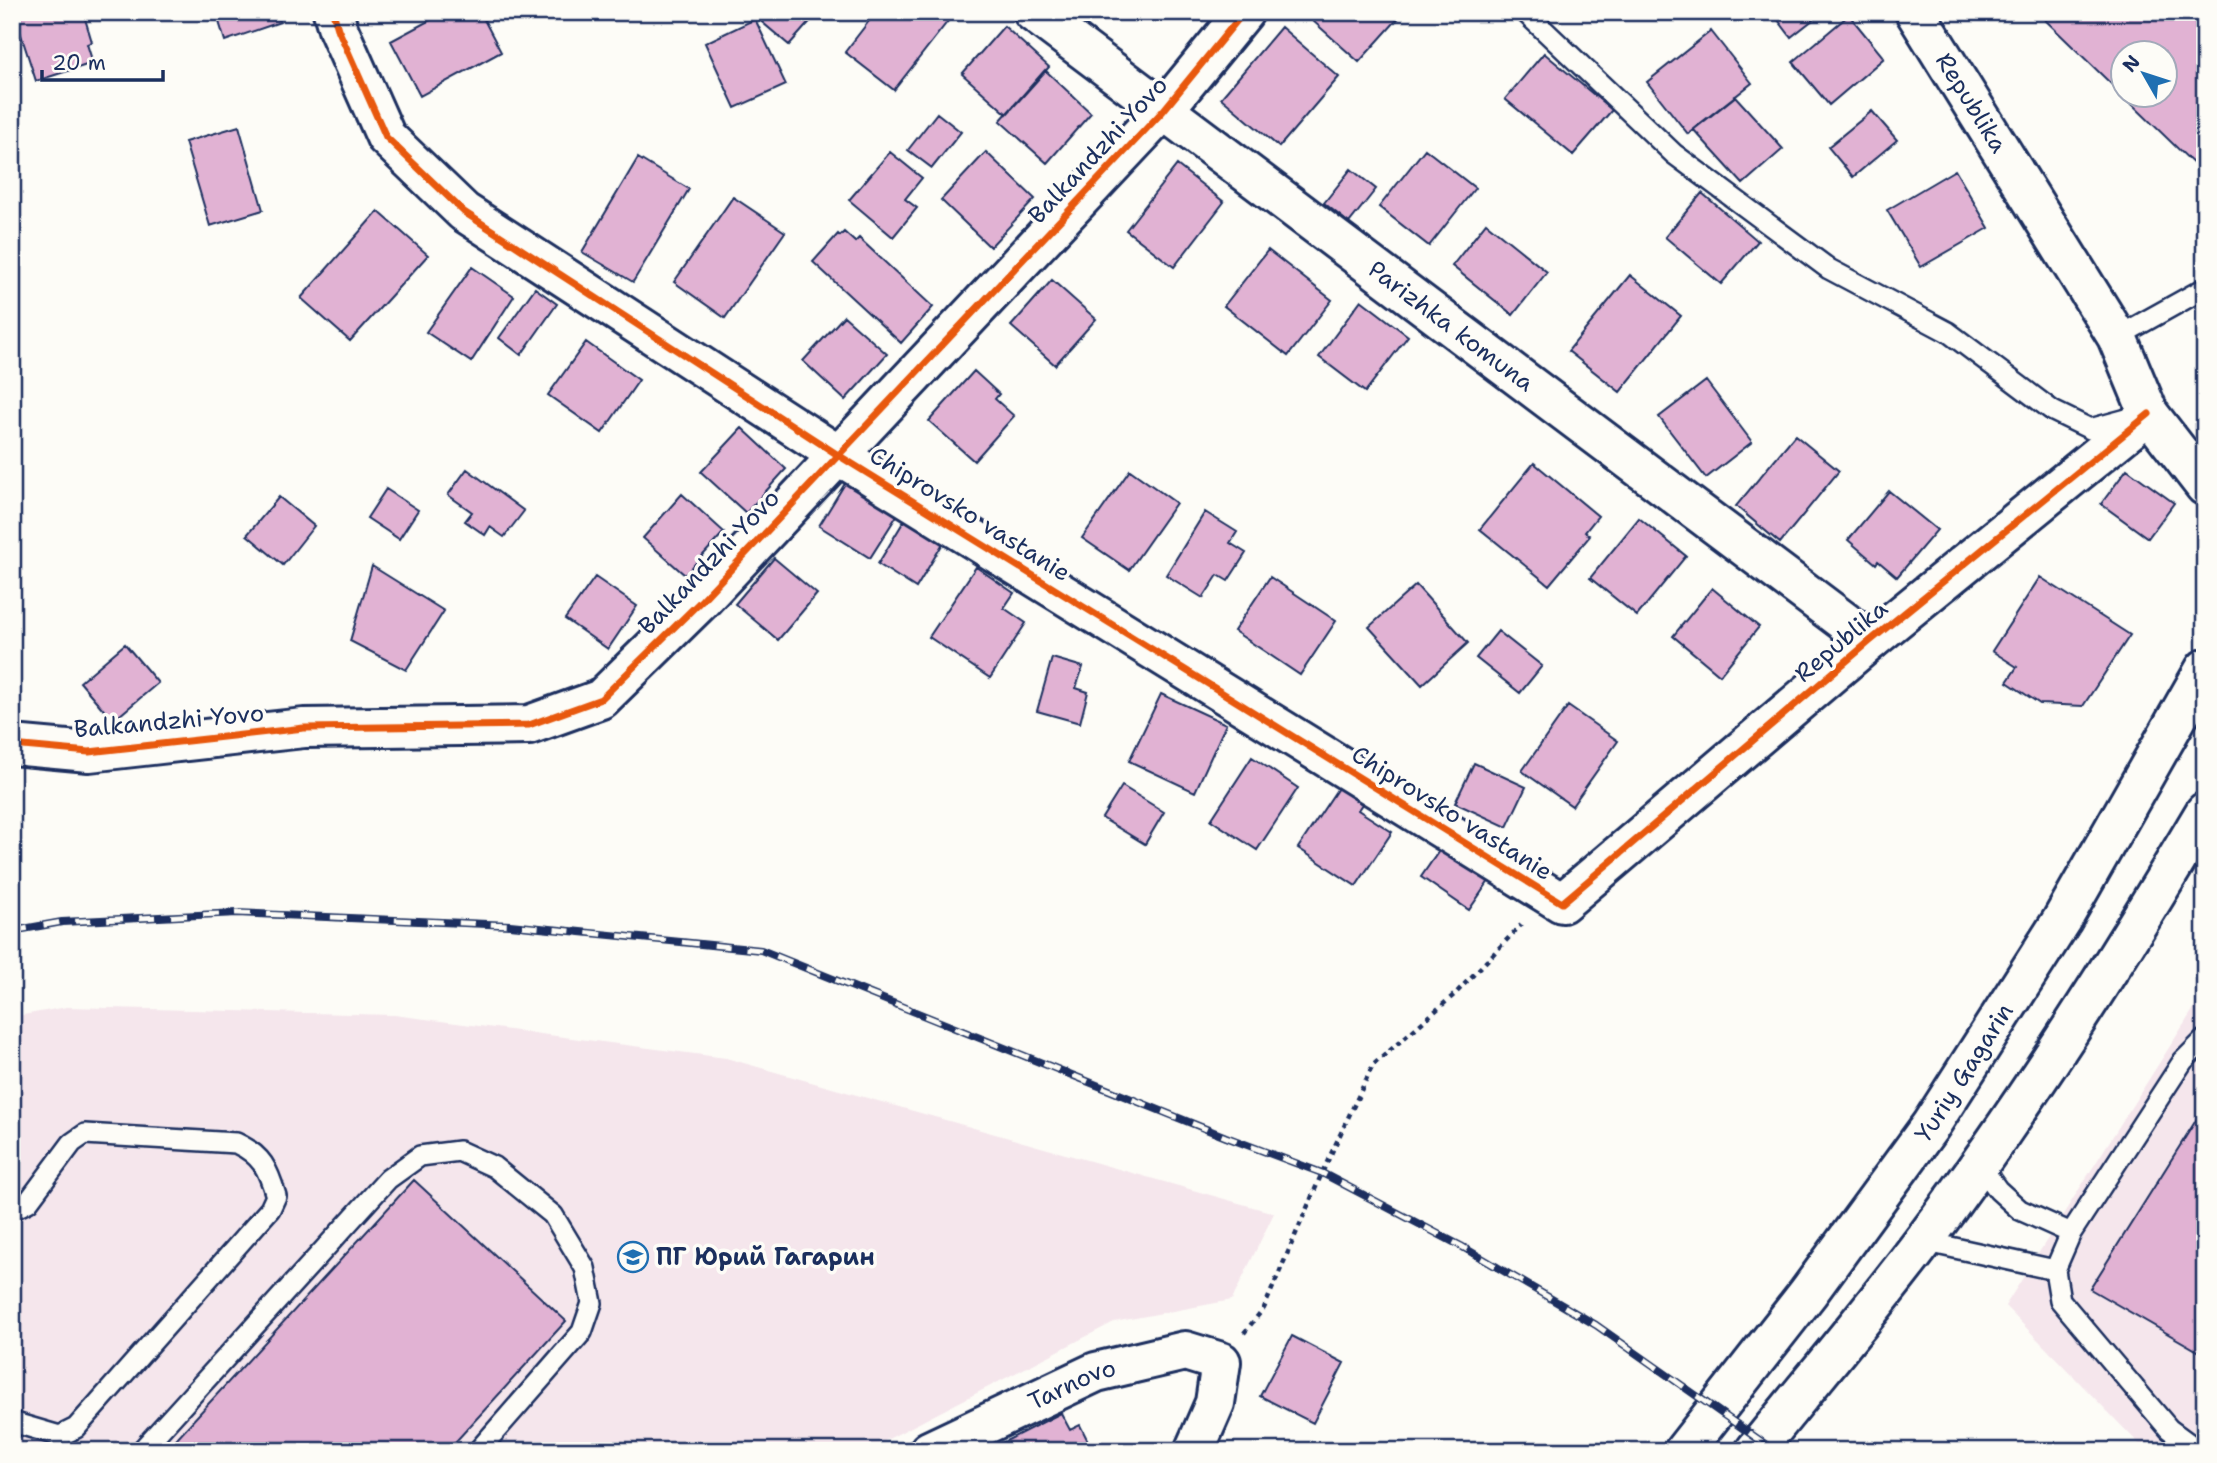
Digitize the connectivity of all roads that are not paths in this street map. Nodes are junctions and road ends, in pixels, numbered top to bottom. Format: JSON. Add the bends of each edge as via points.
{"nodes":[{"id":1,"x":333,"y":12,"type":"edge"},
{"id":2,"x":1033,"y":12,"type":"edge"},
{"id":3,"x":1244,"y":12,"type":"edge"},
{"id":4,"x":1525,"y":12,"type":"edge"},
{"id":5,"x":1915,"y":12,"type":"edge"},
{"id":6,"x":1163,"y":111,"type":"junction"},
{"id":7,"x":2205,"y":288,"type":"edge"},
{"id":8,"x":2117,"y":337,"type":"junction"},
{"id":9,"x":2149,"y":414,"type":"junction"},
{"id":10,"x":2205,"y":438,"type":"edge"},
{"id":11,"x":838,"y":455,"type":"junction"},
{"id":12,"x":2205,"y":486,"type":"edge"},
{"id":13,"x":1870,"y":641,"type":"junction"},
{"id":14,"x":2205,"y":669,"type":"edge"},
{"id":15,"x":12,"y":745,"type":"edge"},
{"id":16,"x":2205,"y":812,"type":"edge"},
{"id":17,"x":1562,"y":903,"type":"joint"},
{"id":18,"x":2205,"y":1039,"type":"edge"},
{"id":19,"x":1979,"y":1164,"type":"junction"},
{"id":20,"x":12,"y":1210,"type":"edge"},
{"id":21,"x":2071,"y":1233,"type":"junction"},
{"id":22,"x":1923,"y":1241,"type":"junction"},
{"id":23,"x":2054,"y":1270,"type":"junction"},
{"id":24,"x":12,"y":1422,"type":"edge"},
{"id":25,"x":141,"y":1451,"type":"edge"},
{"id":26,"x":478,"y":1451,"type":"edge"},
{"id":27,"x":929,"y":1451,"type":"edge"},
{"id":28,"x":1194,"y":1451,"type":"edge"},
{"id":29,"x":1684,"y":1451,"type":"edge"},
{"id":30,"x":1755,"y":1451,"type":"edge"},
{"id":31,"x":2199,"y":1451,"type":"edge"}],
"edges":[{"from":1,"to":11,"type":"street","name":"Chiprovsko vastanie","via":[[386,137],[464,212]]},
{"from":2,"to":6,"type":"street","name":"Parizhka komuna"},
{"from":3,"to":6,"type":"street","name":"Balkandzhi Yovo"},
{"from":4,"to":9,"type":"lane","via":[[1674,154],[1829,269],[1948,332],[2053,411],[2090,429]]},
{"from":5,"to":8,"type":"street","name":"Republika"},
{"from":6,"to":11,"type":"street","name":"Balkandzhi Yovo"},
{"from":6,"to":13,"type":"street","name":"Parizhka komuna"},
{"from":7,"to":8,"type":"lane"},
{"from":8,"to":9,"type":"street","name":"Republika"},
{"from":9,"to":10,"type":"street"},
{"from":9,"to":12,"type":"street","name":"Republika"},
{"from":9,"to":13,"type":"street","name":"Republika"},
{"from":11,"to":15,"type":"street","name":"Balkandzhi Yovo","via":[[601,699],[529,725],[304,728],[89,752]]},
{"from":11,"to":17,"type":"street","name":"Chiprovsko vastanie"},
{"from":13,"to":17,"type":"street","name":"Republika"},
{"from":14,"to":29,"type":"street","name":"Yuriy Gagarin","via":[[2063,920],[1931,1125]]},
{"from":16,"to":19,"type":"street","via":[[2126,945]]},
{"from":18,"to":21,"type":"lane","via":[[2183,1061]]},
{"from":19,"to":21,"type":"lane","via":[[2020,1210]]},
{"from":19,"to":22,"type":"street"},
{"from":20,"to":24,"type":"lane","via":[[28,1202],[72,1143],[85,1134],[236,1143],[253,1151],[275,1196],[270,1209],[76,1428],[60,1436]]},
{"from":21,"to":23,"type":"lane"},
{"from":22,"to":23,"type":"lane"},
{"from":22,"to":30,"type":"street"},
{"from":23,"to":31,"type":"lane","via":[[2060,1300],[2169,1429]]},
{"from":25,"to":26,"type":"lane","via":[[388,1180],[420,1156],[459,1151],[494,1167],[553,1215],[585,1268],[592,1303],[582,1332]]},
{"from":27,"to":28,"type":"street","name":"Tarnovo","via":[[1096,1372],[1185,1351],[1220,1362],[1215,1403]]}]}
